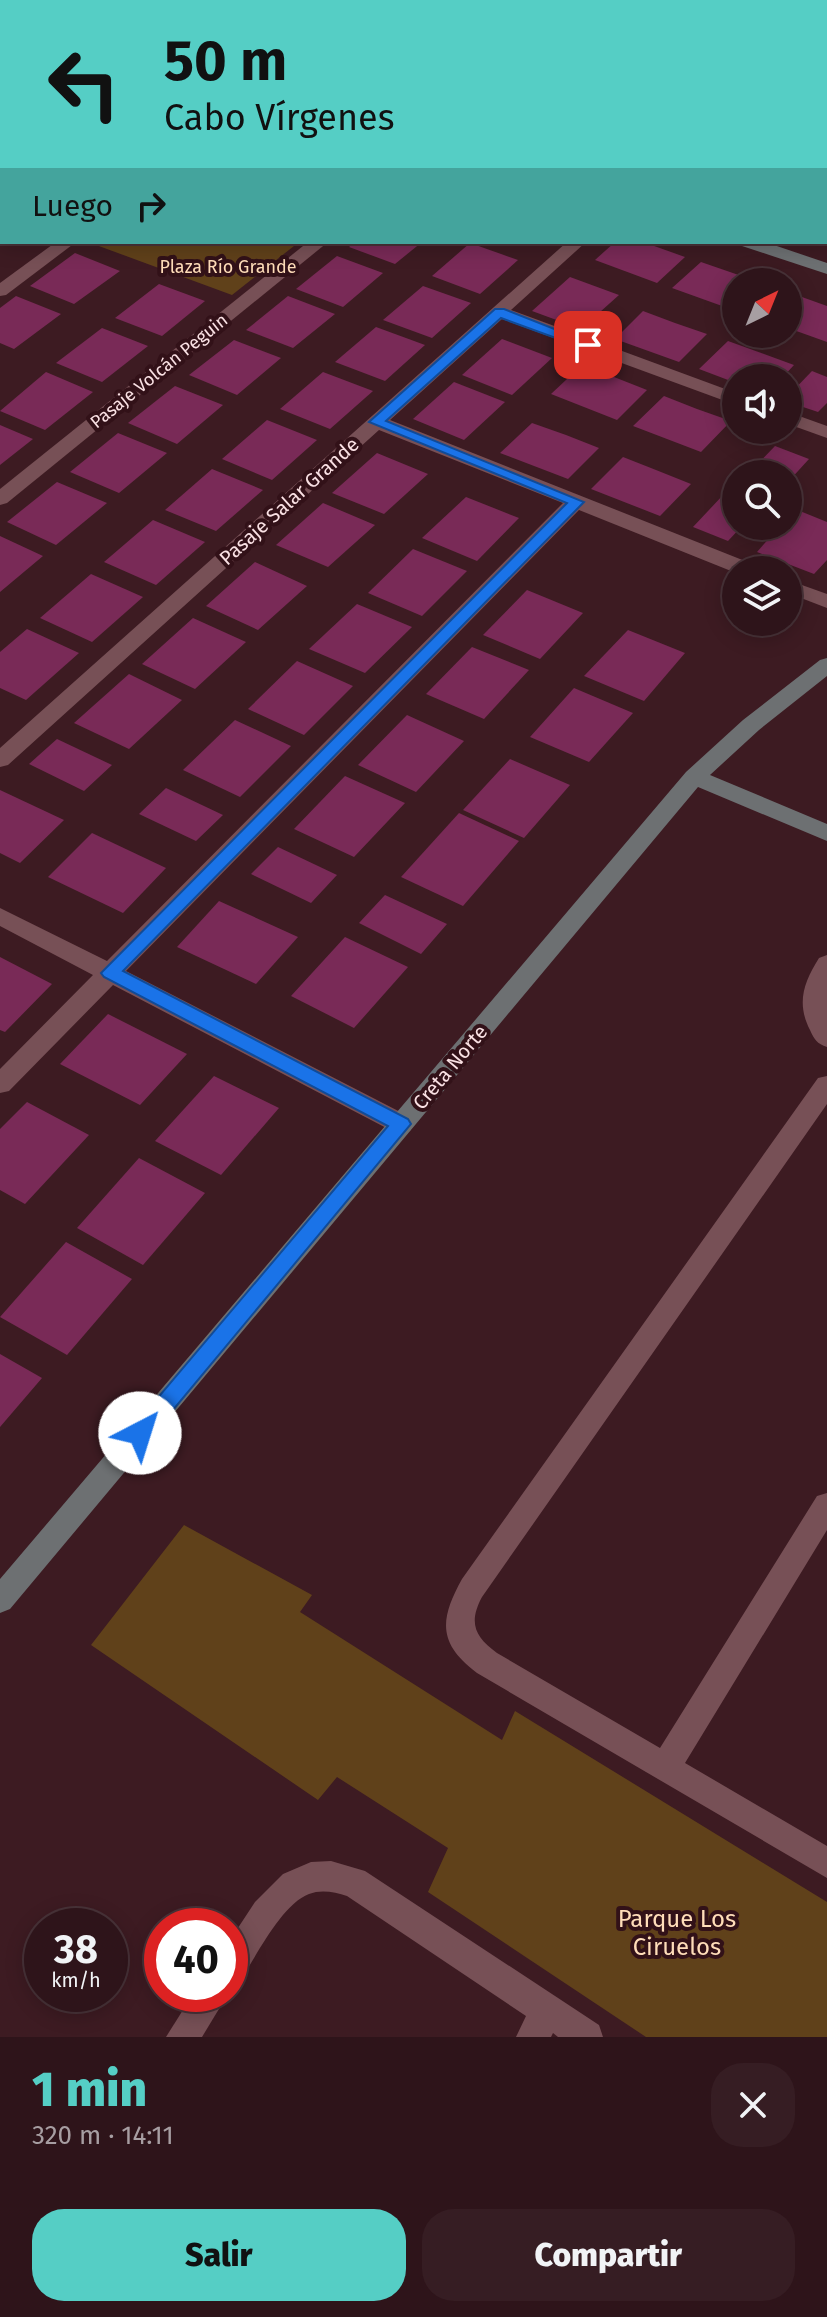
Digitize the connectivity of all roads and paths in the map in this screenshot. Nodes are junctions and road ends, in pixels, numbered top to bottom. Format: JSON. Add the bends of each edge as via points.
{"nodes":[{"id":1,"x":64,"y":244,"type":"edge"},
{"id":2,"x":317,"y":244,"type":"edge"},
{"id":3,"x":575,"y":244,"type":"edge"},
{"id":4,"x":754,"y":244,"type":"edge"},
{"id":5,"x":827,"y":269,"type":"edge"},
{"id":6,"x":0,"y":291,"type":"edge"},
{"id":7,"x":499,"y":312,"type":"junction"},
{"id":8,"x":722,"y":394,"type":"edge"},
{"id":9,"x":377,"y":422,"type":"junction"},
{"id":10,"x":802,"y":423,"type":"edge"},
{"id":11,"x":827,"y":432,"type":"edge"},
{"id":12,"x":0,"y":499,"type":"edge"},
{"id":13,"x":576,"y":502,"type":"junction"},
{"id":14,"x":722,"y":560,"type":"edge"},
{"id":15,"x":802,"y":591,"type":"edge"},
{"id":16,"x":827,"y":601,"type":"edge"},
{"id":17,"x":827,"y":665,"type":"edge"},
{"id":18,"x":0,"y":760,"type":"edge"},
{"id":19,"x":694,"y":777,"type":"junction"},
{"id":20,"x":827,"y":833,"type":"edge"},
{"id":21,"x":0,"y":916,"type":"edge"},
{"id":22,"x":827,"y":964,"type":"edge"},
{"id":23,"x":110,"y":973,"type":"junction"},
{"id":24,"x":827,"y":1038,"type":"edge"},
{"id":25,"x":0,"y":1084,"type":"edge"},
{"id":26,"x":827,"y":1085,"type":"edge"},
{"id":27,"x":401,"y":1124,"type":"junction"},
{"id":28,"x":827,"y":1505,"type":"edge"},
{"id":29,"x":0,"y":1600,"type":"edge"},
{"id":30,"x":665,"y":1768,"type":"junction"},
{"id":31,"x":827,"y":1863,"type":"edge"},
{"id":32,"x":248,"y":1943,"type":"edge"},
{"id":33,"x":199,"y":2012,"type":"edge"},
{"id":34,"x":540,"y":2024,"type":"edge"},
{"id":35,"x":182,"y":2037,"type":"edge"},
{"id":36,"x":587,"y":2037,"type":"edge"}],
"edges":[{"from":1,"to":6,"type":"street"},
{"from":2,"to":12,"type":"street","name":"Pasaje Volcán Peguin"},
{"from":3,"to":7,"type":"street","name":"Pasaje Salar Grande"},
{"from":4,"to":5,"type":"street"},
{"from":7,"to":8,"type":"street"},
{"from":7,"to":9,"type":"street","name":"Pasaje Salar Grande"},
{"from":9,"to":13,"type":"street"},
{"from":9,"to":18,"type":"street","name":"Pasaje Salar Grande"},
{"from":10,"to":11,"type":"street"},
{"from":13,"to":14,"type":"street"},
{"from":13,"to":23,"type":"street"},
{"from":15,"to":16,"type":"street"},
{"from":17,"to":19,"type":"street","name":"Creta Norte"},
{"from":19,"to":20,"type":"street"},
{"from":19,"to":27,"type":"street","name":"Creta Norte"},
{"from":21,"to":23,"type":"street"},
{"from":22,"to":24,"type":"street","via":[[812,995],[812,1010]]},
{"from":23,"to":25,"type":"street"},
{"from":23,"to":27,"type":"street"},
{"from":26,"to":30,"type":"street","via":[[472,1588],[458,1617],[459,1632],[473,1654]]},
{"from":27,"to":29,"type":"street","name":"Creta Norte"},
{"from":28,"to":30,"type":"street"},
{"from":30,"to":31,"type":"street"},
{"from":32,"to":34,"type":"street","via":[[286,1889],[315,1874],[335,1874],[354,1882]]},
{"from":33,"to":35,"type":"street"},
{"from":34,"to":36,"type":"street"}]}
